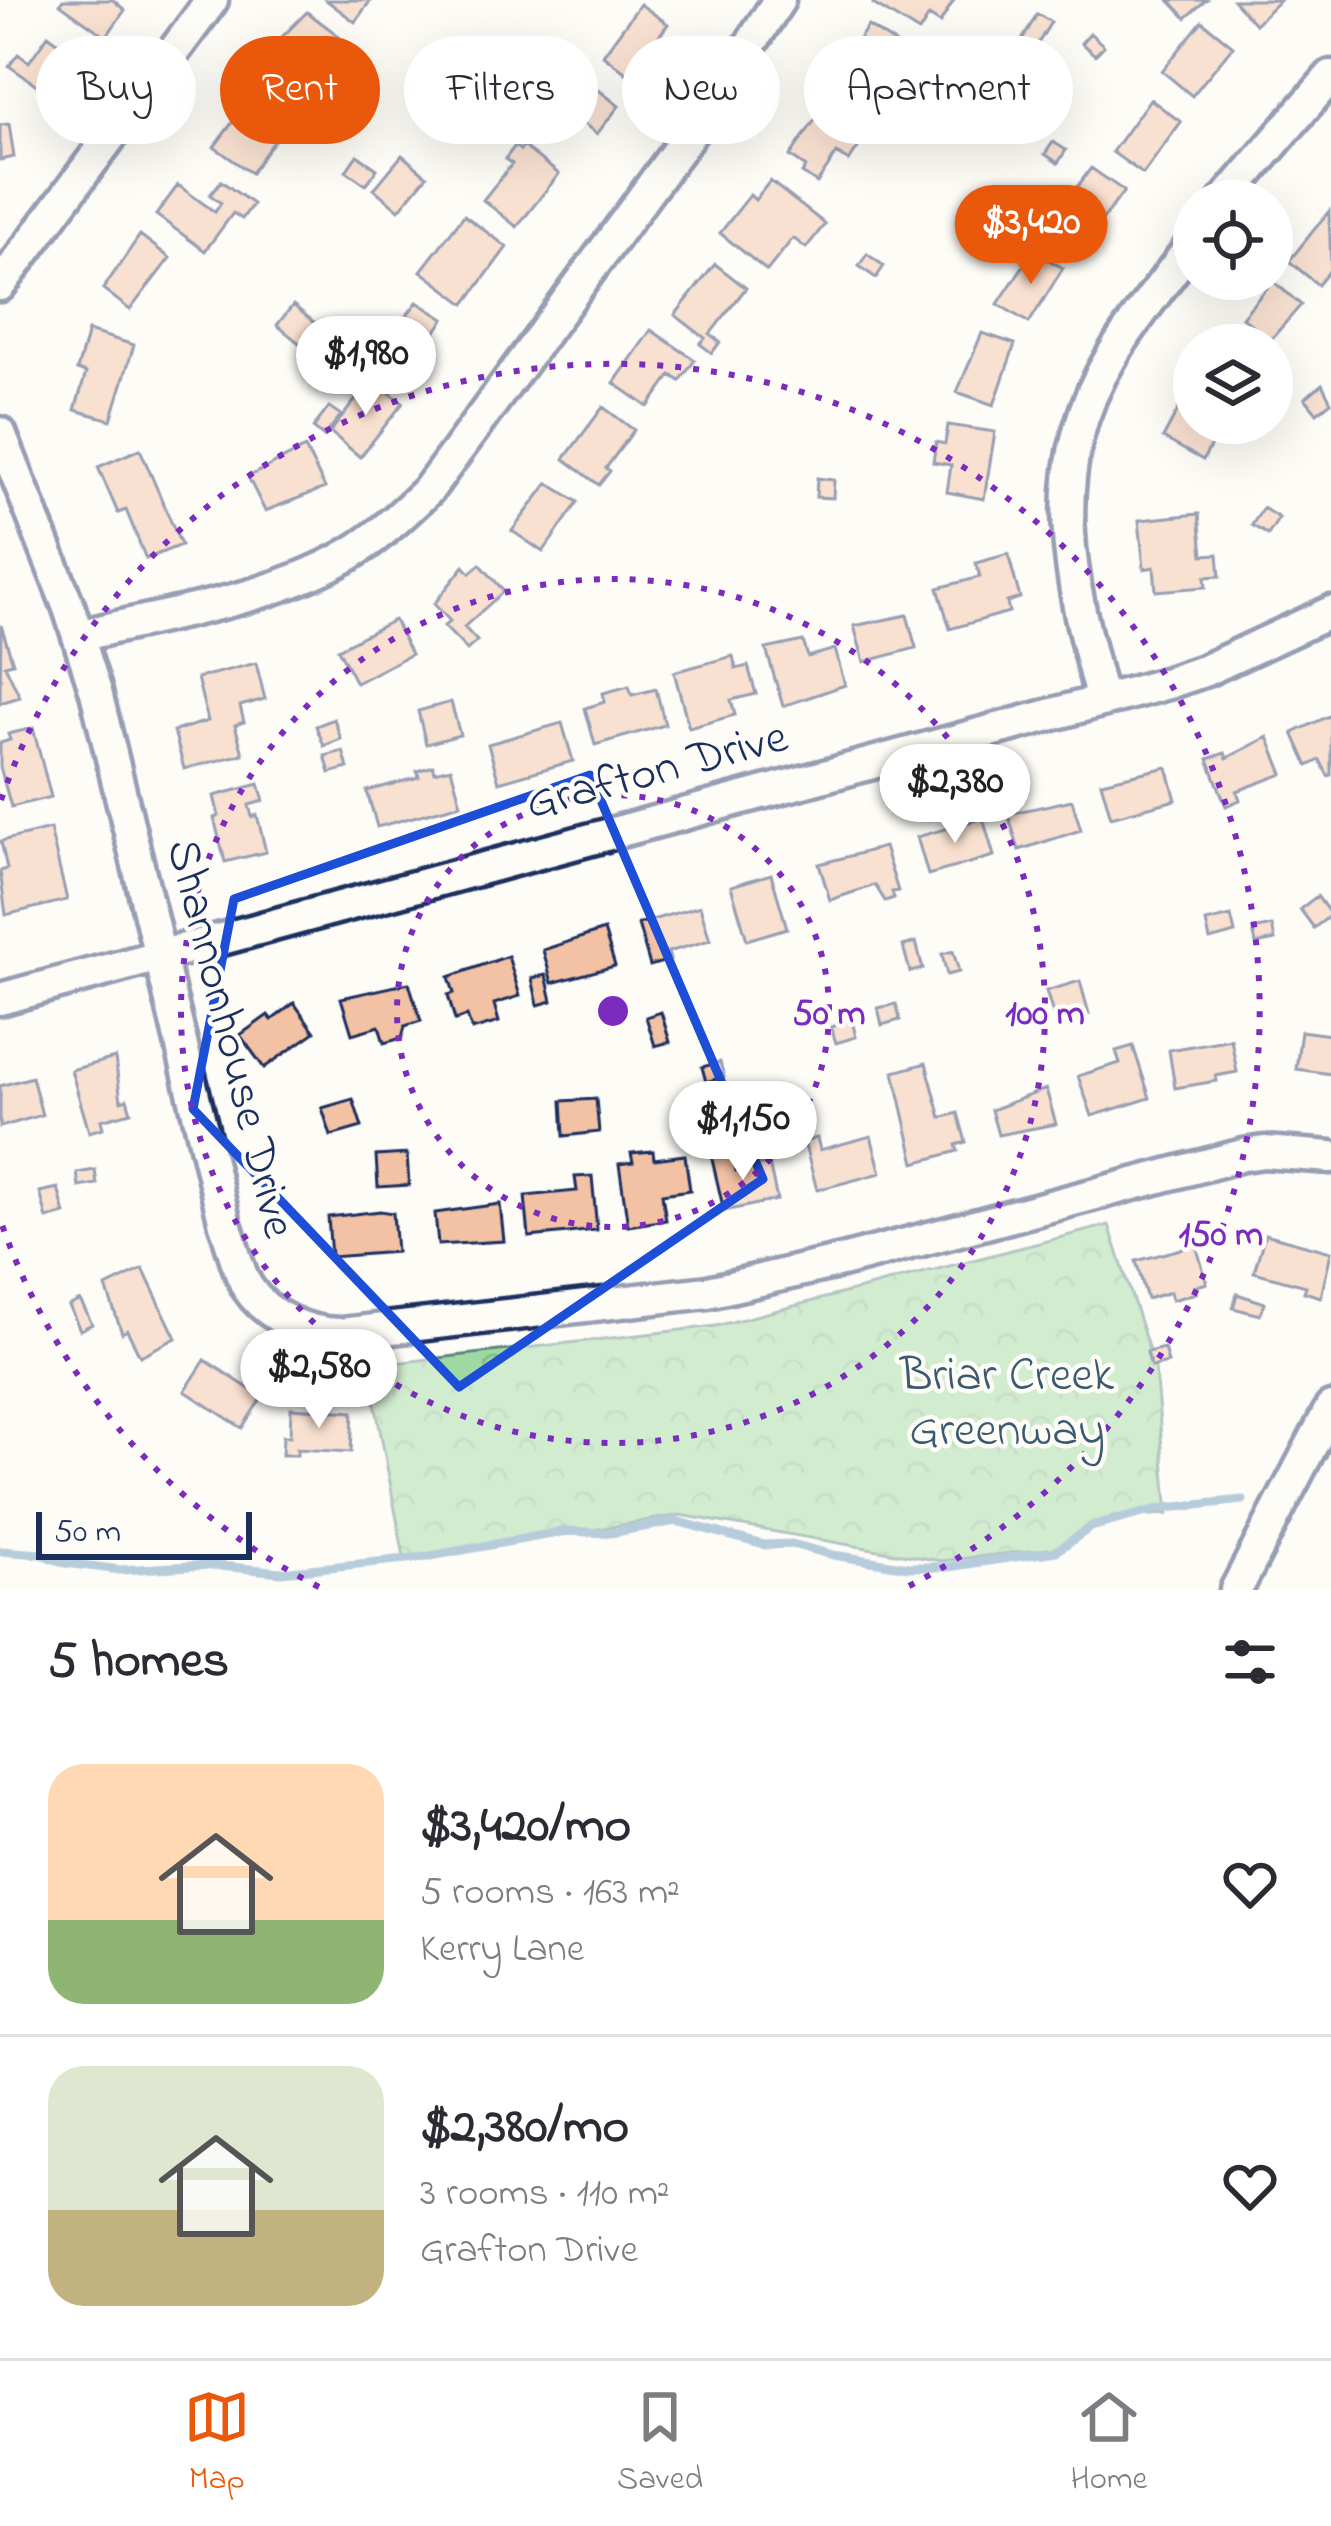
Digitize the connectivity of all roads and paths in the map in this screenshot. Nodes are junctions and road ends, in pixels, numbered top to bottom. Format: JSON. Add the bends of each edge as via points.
{"nodes":[{"id":1,"x":212,"y":0,"type":"edge"},
{"id":2,"x":779,"y":0,"type":"edge"},
{"id":3,"x":1331,"y":76,"type":"edge"},
{"id":4,"x":1242,"y":180,"type":"edge"},
{"id":5,"x":1173,"y":271,"type":"edge"},
{"id":6,"x":0,"y":285,"type":"edge"},
{"id":7,"x":0,"y":433,"type":"edge"},
{"id":8,"x":1331,"y":612,"type":"edge"},
{"id":9,"x":78,"y":636,"type":"junction"},
{"id":10,"x":1102,"y":700,"type":"junction"},
{"id":11,"x":161,"y":956,"type":"junction"},
{"id":12,"x":0,"y":999,"type":"edge"},
{"id":13,"x":1331,"y":1156,"type":"edge"},
{"id":14,"x":1331,"y":1408,"type":"edge"},
{"id":15,"x":1236,"y":1590,"type":"edge"}],
"edges":[{"from":1,"to":6,"type":"street"},
{"from":2,"to":9,"type":"street","via":[[429,489],[394,522],[305,576]]},
{"from":3,"to":4,"type":"street"},
{"from":5,"to":10,"type":"street","via":[[1093,393],[1070,483],[1072,590]]},
{"from":7,"to":9,"type":"street","name":"Shannonhouse Drive"},
{"from":8,"to":10,"type":"street","name":"Grafton Drive","via":[[1205,670]]},
{"from":9,"to":11,"type":"street","name":"Shannonhouse Drive"},
{"from":10,"to":11,"type":"street","name":"Grafton Drive"},
{"from":11,"to":12,"type":"street","name":"Grafton Drive"},
{"from":11,"to":13,"type":"street","name":"Shannonhouse Drive","via":[[247,1286],[282,1318],[322,1334],[708,1292],[1244,1155]]},
{"from":14,"to":15,"type":"street"}]}
